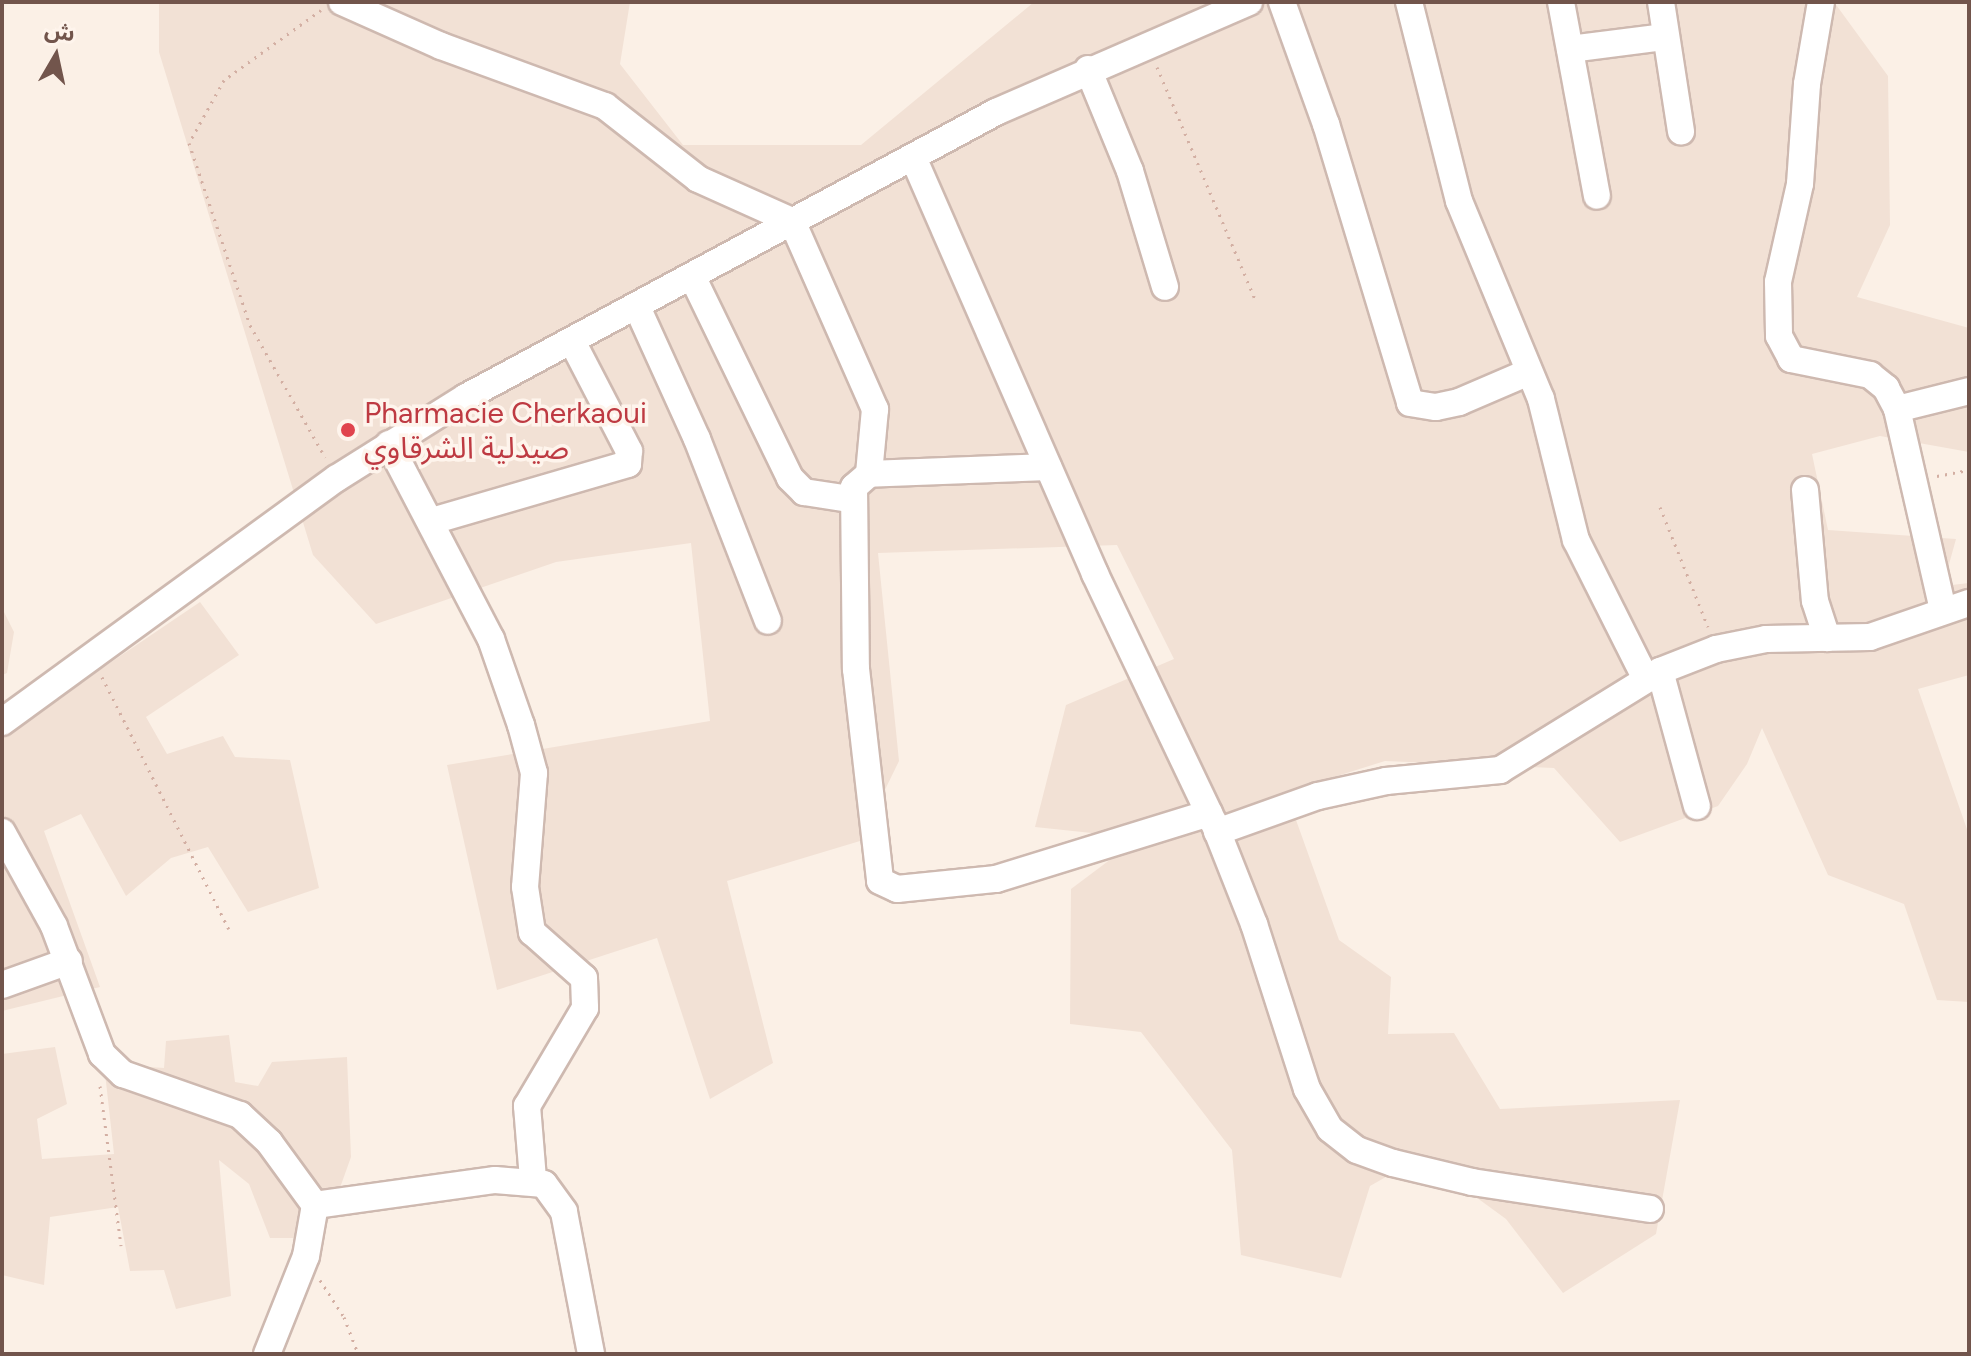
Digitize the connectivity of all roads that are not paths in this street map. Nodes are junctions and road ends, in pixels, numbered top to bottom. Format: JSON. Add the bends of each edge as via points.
{"nodes":[{"id":1,"x":342,"y":2,"type":"edge"},
{"id":2,"x":1282,"y":2,"type":"edge"},
{"id":3,"x":1409,"y":2,"type":"edge"},
{"id":4,"x":1561,"y":2,"type":"edge"},
{"id":5,"x":1661,"y":2,"type":"edge"},
{"id":6,"x":1821,"y":2,"type":"edge"},
{"id":7,"x":1231,"y":5,"type":"edge"},
{"id":8,"x":1665,"y":37,"type":"junction"},
{"id":9,"x":1570,"y":49,"type":"junction"},
{"id":10,"x":1088,"y":69,"type":"junction"},
{"id":11,"x":1681,"y":131,"type":"dead end"},
{"id":12,"x":913,"y":157,"type":"junction"},
{"id":13,"x":1597,"y":196,"type":"dead end"},
{"id":14,"x":792,"y":221,"type":"junction"},
{"id":15,"x":693,"y":278,"type":"junction"},
{"id":16,"x":1165,"y":287,"type":"dead end"},
{"id":17,"x":638,"y":309,"type":"junction"},
{"id":18,"x":573,"y":343,"type":"junction"},
{"id":19,"x":1529,"y":372,"type":"junction"},
{"id":20,"x":1969,"y":391,"type":"edge"},
{"id":21,"x":1897,"y":409,"type":"junction"},
{"id":22,"x":389,"y":444,"type":"junction"},
{"id":23,"x":1048,"y":467,"type":"junction"},
{"id":24,"x":869,"y":474,"type":"junction"},
{"id":25,"x":1805,"y":490,"type":"dead end"},
{"id":26,"x":850,"y":499,"type":"junction"},
{"id":27,"x":432,"y":521,"type":"junction"},
{"id":28,"x":1969,"y":603,"type":"edge"},
{"id":29,"x":1943,"y":610,"type":"junction"},
{"id":30,"x":768,"y":621,"type":"dead end"},
{"id":31,"x":1827,"y":638,"type":"junction"},
{"id":32,"x":1653,"y":675,"type":"junction"},
{"id":33,"x":2,"y":722,"type":"edge"},
{"id":34,"x":1697,"y":806,"type":"dead end"},
{"id":35,"x":1213,"y":822,"type":"junction"},
{"id":36,"x":2,"y":832,"type":"edge"},
{"id":37,"x":69,"y":961,"type":"junction"},
{"id":38,"x":2,"y":985,"type":"edge"},
{"id":39,"x":533,"y":1179,"type":"junction"},
{"id":40,"x":315,"y":1205,"type":"junction"},
{"id":41,"x":1650,"y":1209,"type":"dead end"},
{"id":42,"x":267,"y":1354,"type":"edge"},
{"id":43,"x":591,"y":1354,"type":"edge"}],
"edges":[{"from":1,"to":14,"type":"street","via":[[441,46],[605,106],[698,179]]},
{"from":2,"to":19,"type":"street","via":[[1326,124],[1410,403],[1436,407],[1459,402]]},
{"from":3,"to":19,"type":"street","via":[[1459,201]]},
{"from":4,"to":9,"type":"street"},
{"from":5,"to":8,"type":"street"},
{"from":6,"to":21,"type":"street","via":[[1807,84],[1800,184],[1778,282],[1779,336],[1791,359],[1870,375],[1886,388]]},
{"from":7,"to":10,"type":"street"},
{"from":8,"to":9,"type":"street"},
{"from":8,"to":11,"type":"street"},
{"from":9,"to":13,"type":"street"},
{"from":10,"to":12,"type":"street"},
{"from":10,"to":16,"type":"street","via":[[1130,171]]},
{"from":12,"to":14,"type":"street"},
{"from":12,"to":23,"type":"street"},
{"from":14,"to":15,"type":"street"},
{"from":14,"to":24,"type":"street","via":[[875,409]]},
{"from":15,"to":17,"type":"street"},
{"from":15,"to":26,"type":"street","via":[[790,478],[804,492]]},
{"from":17,"to":18,"type":"street"},
{"from":17,"to":30,"type":"street","via":[[697,439]]},
{"from":18,"to":22,"type":"street","via":[[466,397]]},
{"from":18,"to":27,"type":"street","via":[[629,451],[628,464]]},
{"from":19,"to":32,"type":"street","via":[[1585,564]]},
{"from":20,"to":21,"type":"street"},
{"from":21,"to":29,"type":"street"},
{"from":22,"to":27,"type":"street"},
{"from":22,"to":33,"type":"street"},
{"from":23,"to":24,"type":"street"},
{"from":23,"to":35,"type":"street"},
{"from":24,"to":26,"type":"street","via":[[854,487]]},
{"from":25,"to":31,"type":"street","via":[[1815,601]]},
{"from":26,"to":35,"type":"street","via":[[858,693],[883,886],[996,879]]},
{"from":27,"to":39,"type":"street","via":[[491,639],[534,773],[525,914],[541,944],[584,978],[585,1008],[527,1106]]},
{"from":28,"to":29,"type":"street"},
{"from":29,"to":31,"type":"street","via":[[1870,637]]},
{"from":31,"to":32,"type":"street","via":[[1766,639],[1716,649]]},
{"from":32,"to":34,"type":"street"},
{"from":32,"to":35,"type":"street","via":[[1500,770],[1372,784]]},
{"from":35,"to":41,"type":"street","via":[[1259,938],[1307,1089],[1330,1129],[1357,1150],[1393,1163],[1472,1182]]},
{"from":36,"to":37,"type":"street"},
{"from":37,"to":38,"type":"street"},
{"from":37,"to":40,"type":"street","via":[[102,1054],[131,1079],[240,1115],[256,1127]]},
{"from":39,"to":40,"type":"street"},
{"from":39,"to":43,"type":"street","via":[[554,1194],[564,1212]]},
{"from":40,"to":42,"type":"street","via":[[306,1256]]}]}
